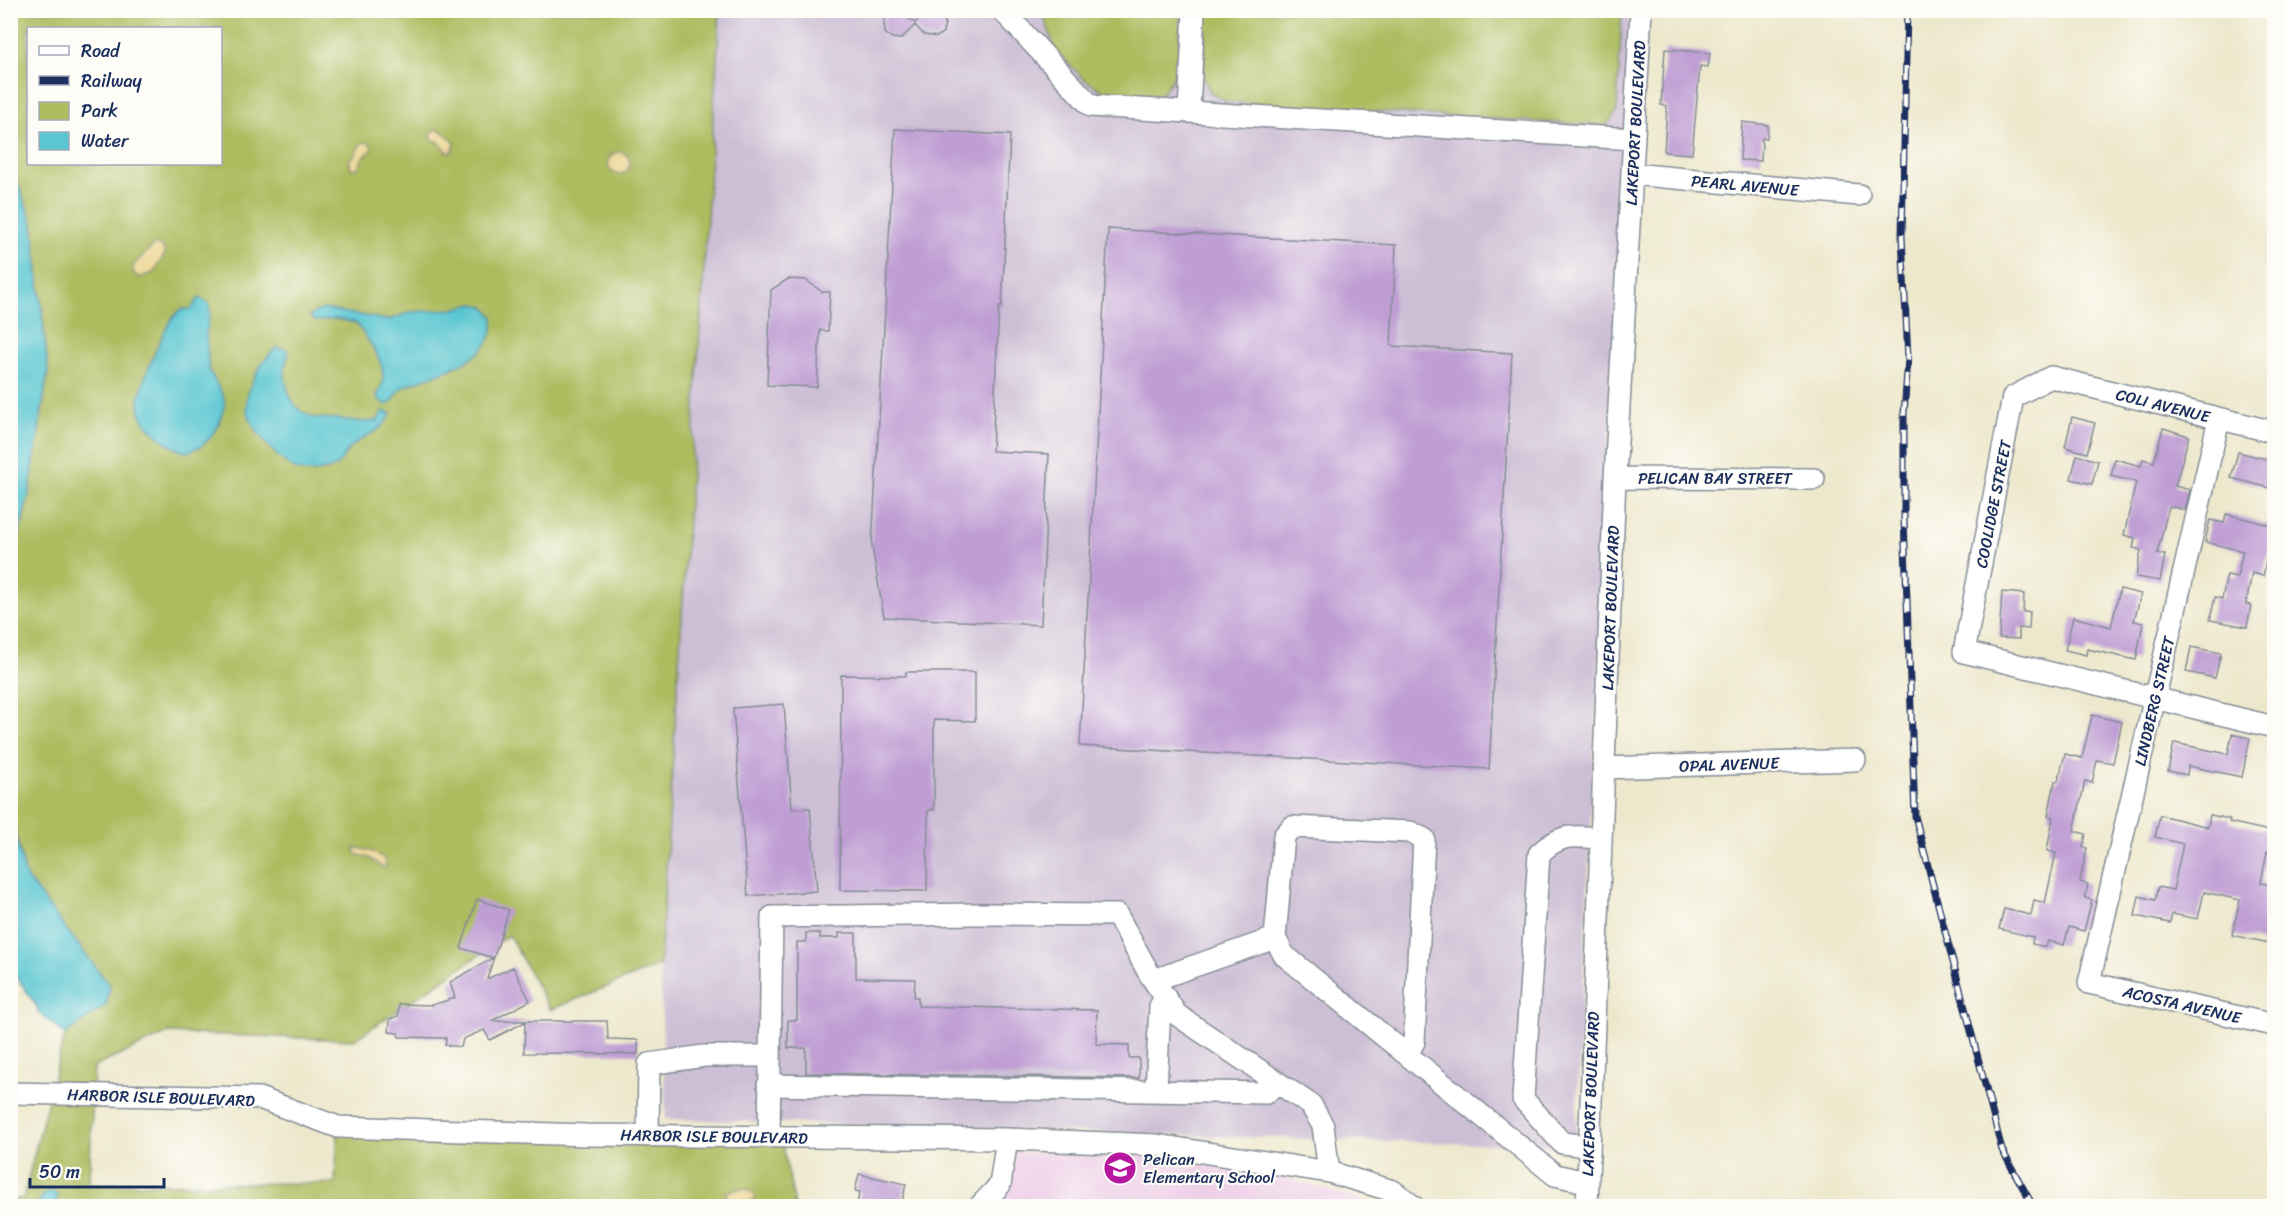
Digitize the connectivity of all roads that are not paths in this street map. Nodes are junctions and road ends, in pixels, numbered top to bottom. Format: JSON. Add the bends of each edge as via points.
{"nodes":[{"id":1,"x":1002,"y":10,"type":"edge"},
{"id":2,"x":1194,"y":10,"type":"edge"},
{"id":3,"x":1641,"y":10,"type":"edge"},
{"id":4,"x":1189,"y":112,"type":"junction"},
{"id":5,"x":1634,"y":139,"type":"junction"},
{"id":6,"x":1632,"y":174,"type":"junction"},
{"id":7,"x":1859,"y":195,"type":"dead end"},
{"id":8,"x":2051,"y":377,"type":"joint"},
{"id":9,"x":2219,"y":419,"type":"junction"},
{"id":10,"x":2274,"y":432,"type":"edge"},
{"id":11,"x":1615,"y":478,"type":"junction"},
{"id":12,"x":1814,"y":478,"type":"dead end"},
{"id":13,"x":2154,"y":699,"type":"junction"},
{"id":14,"x":2274,"y":727,"type":"edge"},
{"id":15,"x":1855,"y":760,"type":"dead end"},
{"id":16,"x":1603,"y":768,"type":"junction"},
{"id":17,"x":1600,"y":838,"type":"junction"},
{"id":18,"x":1275,"y":938,"type":"junction"},
{"id":19,"x":1154,"y":980,"type":"junction"},
{"id":20,"x":2089,"y":983,"type":"joint"},
{"id":21,"x":1166,"y":998,"type":"junction"},
{"id":22,"x":2274,"y":1025,"type":"edge"},
{"id":23,"x":1407,"y":1054,"type":"junction"},
{"id":24,"x":768,"y":1056,"type":"junction"},
{"id":25,"x":1277,"y":1082,"type":"junction"},
{"id":26,"x":768,"y":1085,"type":"junction"},
{"id":27,"x":1156,"y":1091,"type":"junction"},
{"id":28,"x":10,"y":1093,"type":"edge"},
{"id":29,"x":648,"y":1136,"type":"junction"},
{"id":30,"x":769,"y":1137,"type":"junction"},
{"id":31,"x":1007,"y":1139,"type":"junction"},
{"id":32,"x":1588,"y":1146,"type":"junction"},
{"id":33,"x":1329,"y":1172,"type":"junction"},
{"id":34,"x":1586,"y":1199,"type":"edge"},
{"id":35,"x":980,"y":1206,"type":"edge"},
{"id":36,"x":1413,"y":1206,"type":"edge"}],
"edges":[{"from":1,"to":4,"type":"street","via":[[1090,106]]},
{"from":2,"to":4,"type":"street"},
{"from":3,"to":5,"type":"street","name":"LAKEPORT BOULEVARD"},
{"from":4,"to":5,"type":"street"},
{"from":5,"to":6,"type":"street","name":"LAKEPORT BOULEVARD"},
{"from":6,"to":7,"type":"street","name":"PEARL AVENUE"},
{"from":6,"to":11,"type":"street","name":"LAKEPORT BOULEVARD"},
{"from":8,"to":9,"type":"street","name":"COLI AVENUE"},
{"from":8,"to":13,"type":"street","name":"COOLIDGE STREET","via":[[2013,398],[1964,652]]},
{"from":9,"to":10,"type":"street","name":"COLI AVENUE"},
{"from":9,"to":13,"type":"street","name":"LINDBERG STREET"},
{"from":11,"to":12,"type":"street","name":"PELICAN BAY STREET"},
{"from":11,"to":16,"type":"street","name":"LAKEPORT BOULEVARD"},
{"from":13,"to":14,"type":"street"},
{"from":13,"to":20,"type":"street","name":"LINDBERG STREET"},
{"from":15,"to":16,"type":"street","name":"OPAL AVENUE"},
{"from":16,"to":17,"type":"street","name":"LAKEPORT BOULEVARD"},
{"from":17,"to":32,"type":"street","name":"LAKEPORT BOULEVARD"},
{"from":17,"to":32,"type":"street","via":[[1567,836],[1539,854],[1523,1099],[1562,1143]]},
{"from":18,"to":19,"type":"street"},
{"from":18,"to":23,"type":"street","via":[[1284,955]]},
{"from":18,"to":23,"type":"street","via":[[1284,836],[1292,827],[1410,832],[1424,838],[1414,1042]]},
{"from":19,"to":21,"type":"street"},
{"from":19,"to":24,"type":"street","via":[[1117,915],[772,917]]},
{"from":20,"to":22,"type":"street","name":"ACOSTA AVENUE"},
{"from":21,"to":25,"type":"street","via":[[1177,1015]]},
{"from":21,"to":27,"type":"street","via":[[1160,1006]]},
{"from":23,"to":34,"type":"street"},
{"from":24,"to":26,"type":"street"},
{"from":24,"to":29,"type":"street","via":[[704,1056],[649,1064]]},
{"from":25,"to":27,"type":"street","via":[[1266,1093]]},
{"from":25,"to":33,"type":"street","via":[[1311,1105],[1323,1126]]},
{"from":26,"to":27,"type":"street"},
{"from":26,"to":30,"type":"street"},
{"from":28,"to":29,"type":"street","name":"HARBOR ISLE BOULEVARD","via":[[259,1098],[338,1127]]},
{"from":29,"to":30,"type":"street","name":"HARBOR ISLE BOULEVARD"},
{"from":30,"to":31,"type":"street","name":"HARBOR ISLE BOULEVARD"},
{"from":31,"to":33,"type":"street","name":"HARBOR ISLE BOULEVARD","via":[[1157,1145]]},
{"from":31,"to":35,"type":"street","via":[[1000,1185]]},
{"from":32,"to":34,"type":"street","name":"LAKEPORT BOULEVARD"},
{"from":33,"to":36,"type":"street","name":"HARBOR ISLE BOULEVARD","via":[[1393,1191]]}]}
